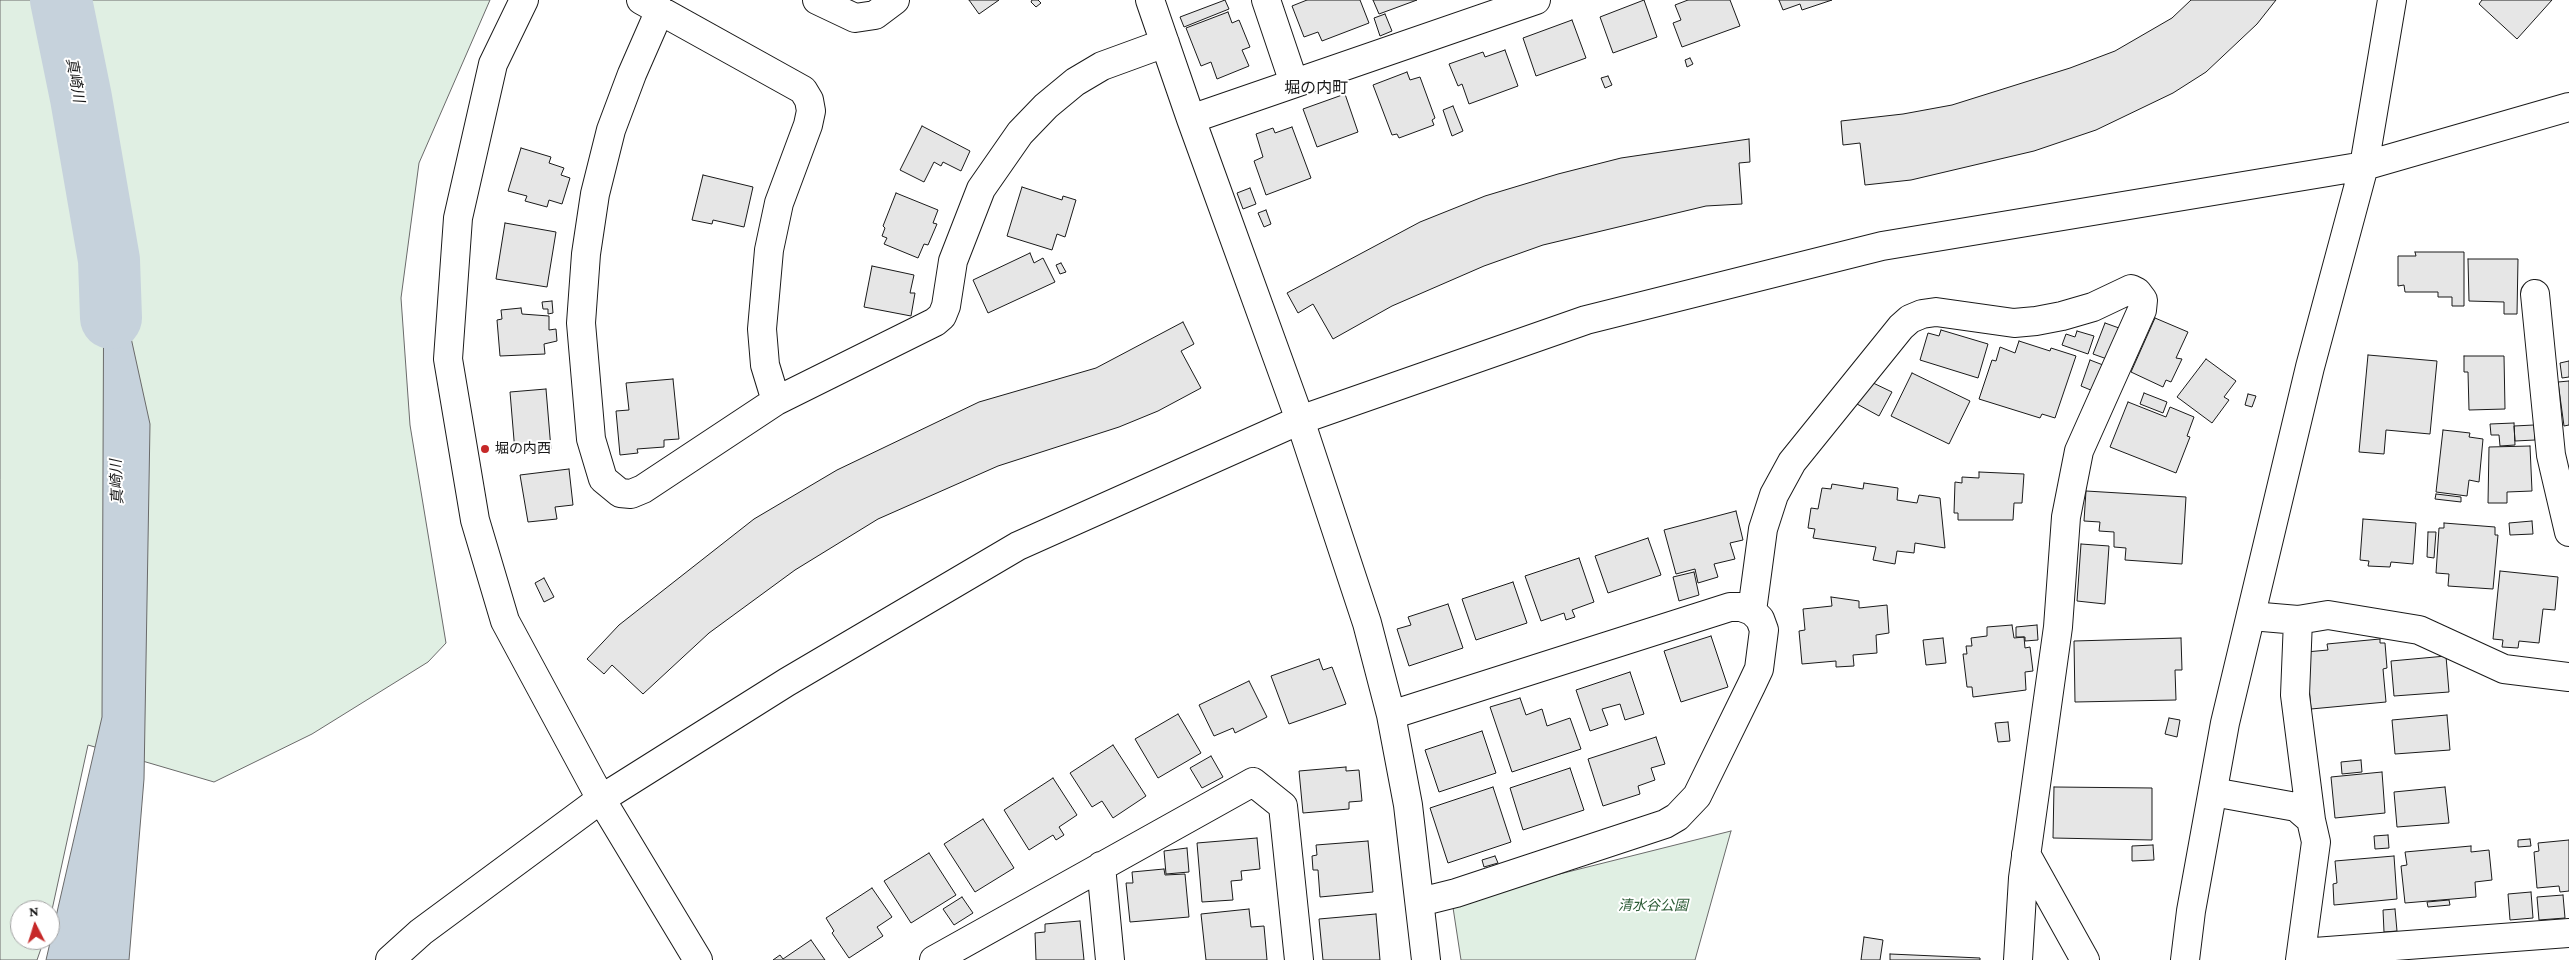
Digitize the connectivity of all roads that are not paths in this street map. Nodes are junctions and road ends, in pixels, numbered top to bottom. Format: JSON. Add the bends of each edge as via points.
{"nodes":[{"id":1,"x":524,"y":0,"type":"edge"},
{"id":2,"x":817,"y":0,"type":"edge"},
{"id":3,"x":895,"y":0,"type":"edge"},
{"id":4,"x":1150,"y":0,"type":"edge"},
{"id":5,"x":1266,"y":0,"type":"edge"},
{"id":6,"x":1536,"y":0,"type":"edge"},
{"id":7,"x":2392,"y":0,"type":"edge"},
{"id":8,"x":651,"y":5,"type":"edge"},
{"id":9,"x":1165,"y":44,"type":"junction"},
{"id":10,"x":1294,"y":83,"type":"junction"},
{"id":11,"x":2569,"y":108,"type":"edge"},
{"id":12,"x":1191,"y":119,"type":"junction"},
{"id":13,"x":2364,"y":166,"type":"junction"},
{"id":14,"x":2535,"y":294,"type":"dead end"},
{"id":15,"x":776,"y":401,"type":"junction"},
{"id":16,"x":1300,"y":420,"type":"junction"},
{"id":17,"x":2560,"y":453,"type":"edge"},
{"id":18,"x":2569,"y":532,"type":"edge"},
{"id":19,"x":1752,"y":611,"type":"junction"},
{"id":20,"x":2251,"y":616,"type":"junction"},
{"id":21,"x":2298,"y":620,"type":"junction"},
{"id":22,"x":2569,"y":677,"type":"edge"},
{"id":23,"x":1391,"y":715,"type":"junction"},
{"id":24,"x":2213,"y":792,"type":"junction"},
{"id":25,"x":601,"y":799,"type":"junction"},
{"id":26,"x":2311,"y":820,"type":"junction"},
{"id":27,"x":2026,"y":854,"type":"junction"},
{"id":28,"x":1101,"y":866,"type":"junction"},
{"id":29,"x":1420,"y":902,"type":"junction"},
{"id":30,"x":2569,"y":933,"type":"edge"},
{"id":31,"x":2300,"y":956,"type":"edge"},
{"id":32,"x":390,"y":960,"type":"edge"},
{"id":33,"x":698,"y":960,"type":"edge"},
{"id":34,"x":934,"y":960,"type":"edge"},
{"id":35,"x":1110,"y":960,"type":"edge"},
{"id":36,"x":1299,"y":960,"type":"edge"},
{"id":37,"x":1426,"y":960,"type":"edge"},
{"id":38,"x":2018,"y":960,"type":"edge"},
{"id":39,"x":2085,"y":960,"type":"edge"},
{"id":40,"x":2185,"y":960,"type":"edge"}],
"edges":[{"from":1,"to":25,"type":"street","via":[[493,64],[458,218],[448,359],[475,520],[505,621]]},
{"from":2,"to":3,"type":"street","via":[[854,18],[875,15]]},
{"from":4,"to":9,"type":"street"},
{"from":5,"to":10,"type":"street"},
{"from":6,"to":10,"type":"street"},
{"from":7,"to":13,"type":"street"},
{"from":8,"to":15,"type":"street","via":[[803,90],[809,100],[808,125],[779,203],[769,250],[762,329],[764,365]]},
{"from":8,"to":15,"type":"street","via":[[595,194],[586,254],[581,323],[585,383],[591,439],[603,479],[620,493],[632,494]]},
{"from":9,"to":12,"type":"street"},
{"from":9,"to":15,"type":"street","via":[[1102,66],[1075,82],[1020,133],[981,189],[953,261],[942,316]]},
{"from":10,"to":12,"type":"street"},
{"from":11,"to":13,"type":"street"},
{"from":12,"to":16,"type":"street"},
{"from":13,"to":16,"type":"street","via":[[1882,246],[1586,320]]},
{"from":13,"to":20,"type":"street","via":[[2310,368]]},
{"from":14,"to":17,"type":"street"},
{"from":16,"to":23,"type":"street","via":[[1367,623]]},
{"from":16,"to":25,"type":"street","via":[[1018,546],[787,682]]},
{"from":17,"to":18,"type":"street"},
{"from":19,"to":23,"type":"street","via":[[1730,607]]},
{"from":19,"to":27,"type":"street","via":[[1763,529],[1783,478],[1818,427],[1910,319],[1936,312],[2014,323],[2036,321],[2093,307],[2131,289],[2138,292],[2143,300],[2142,310],[2079,451],[2066,517],[2058,627]]},
{"from":19,"to":29,"type":"street","via":[[1760,618],[1764,630],[1758,669],[1697,796],[1677,817],[1466,890]]},
{"from":20,"to":21,"type":"street"},
{"from":20,"to":24,"type":"street","via":[[2225,723]]},
{"from":21,"to":22,"type":"street","via":[[2328,615],[2419,630],[2504,669]]},
{"from":21,"to":26,"type":"street","via":[[2294,695]]},
{"from":23,"to":29,"type":"street","via":[[1408,805]]},
{"from":24,"to":26,"type":"street","via":[[2296,807]]},
{"from":24,"to":40,"type":"street"},
{"from":25,"to":32,"type":"street","via":[[421,932]]},
{"from":25,"to":33,"type":"street"},
{"from":26,"to":31,"type":"street","via":[[2316,842]]},
{"from":27,"to":38,"type":"street"},
{"from":27,"to":39,"type":"street"},
{"from":28,"to":34,"type":"street"},
{"from":28,"to":35,"type":"street"},
{"from":28,"to":36,"type":"street","via":[[1253,782],[1283,806]]},
{"from":29,"to":37,"type":"street"},
{"from":30,"to":31,"type":"street"}]}
